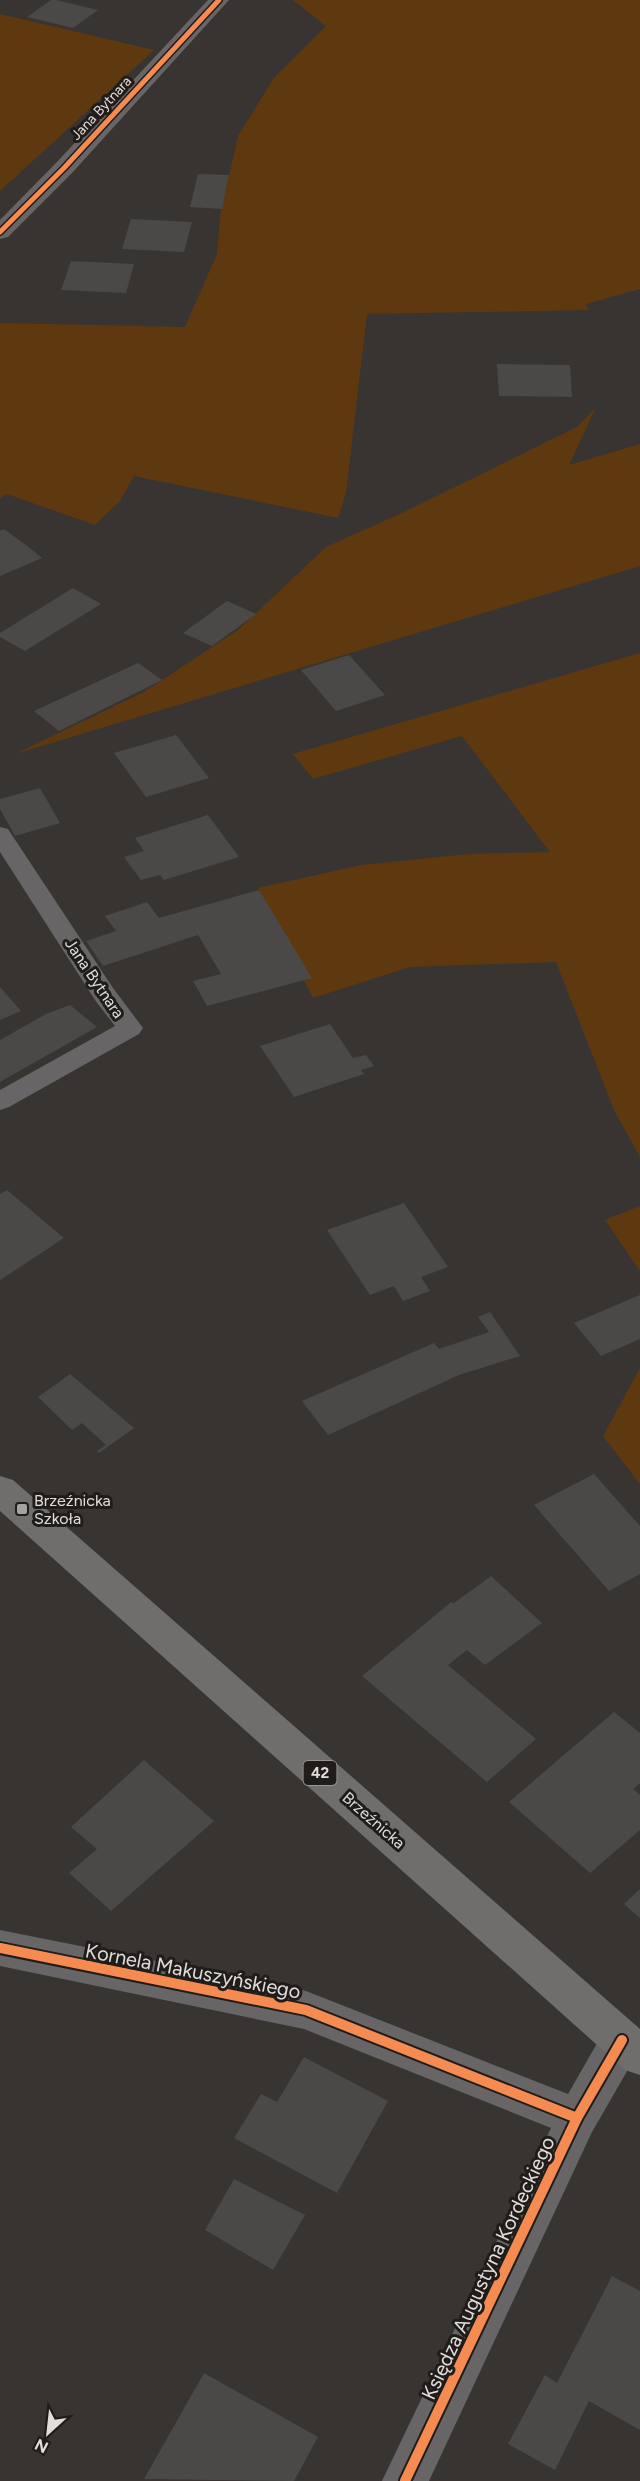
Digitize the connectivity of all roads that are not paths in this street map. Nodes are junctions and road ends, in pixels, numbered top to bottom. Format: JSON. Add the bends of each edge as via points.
{"nodes":[{"id":1,"x":219,"y":0,"type":"edge"},
{"id":2,"x":0,"y":232,"type":"edge"},
{"id":3,"x":0,"y":834,"type":"edge"},
{"id":4,"x":0,"y":1101,"type":"edge"},
{"id":5,"x":0,"y":1490,"type":"edge"},
{"id":6,"x":0,"y":1948,"type":"edge"},
{"id":7,"x":631,"y":2048,"type":"edge"},
{"id":8,"x":577,"y":2118,"type":"junction"},
{"id":9,"x":405,"y":2481,"type":"edge"}],
"edges":[{"from":1,"to":2,"type":"street","name":"Jana Bytnara"},
{"from":3,"to":4,"type":"lane","name":"Jana Bytnara","via":[[130,1029]]},
{"from":5,"to":7,"type":"main road","name":"Brzeźnicka","number":"42"},
{"from":6,"to":8,"type":"street","name":"Kornela Makuszyńskiego","via":[[306,2010]]},
{"from":7,"to":8,"type":"street","name":"Księdza Augustyna Kordeckiego"},
{"from":8,"to":9,"type":"street","name":"Księdza Augustyna Kordeckiego"}]}
